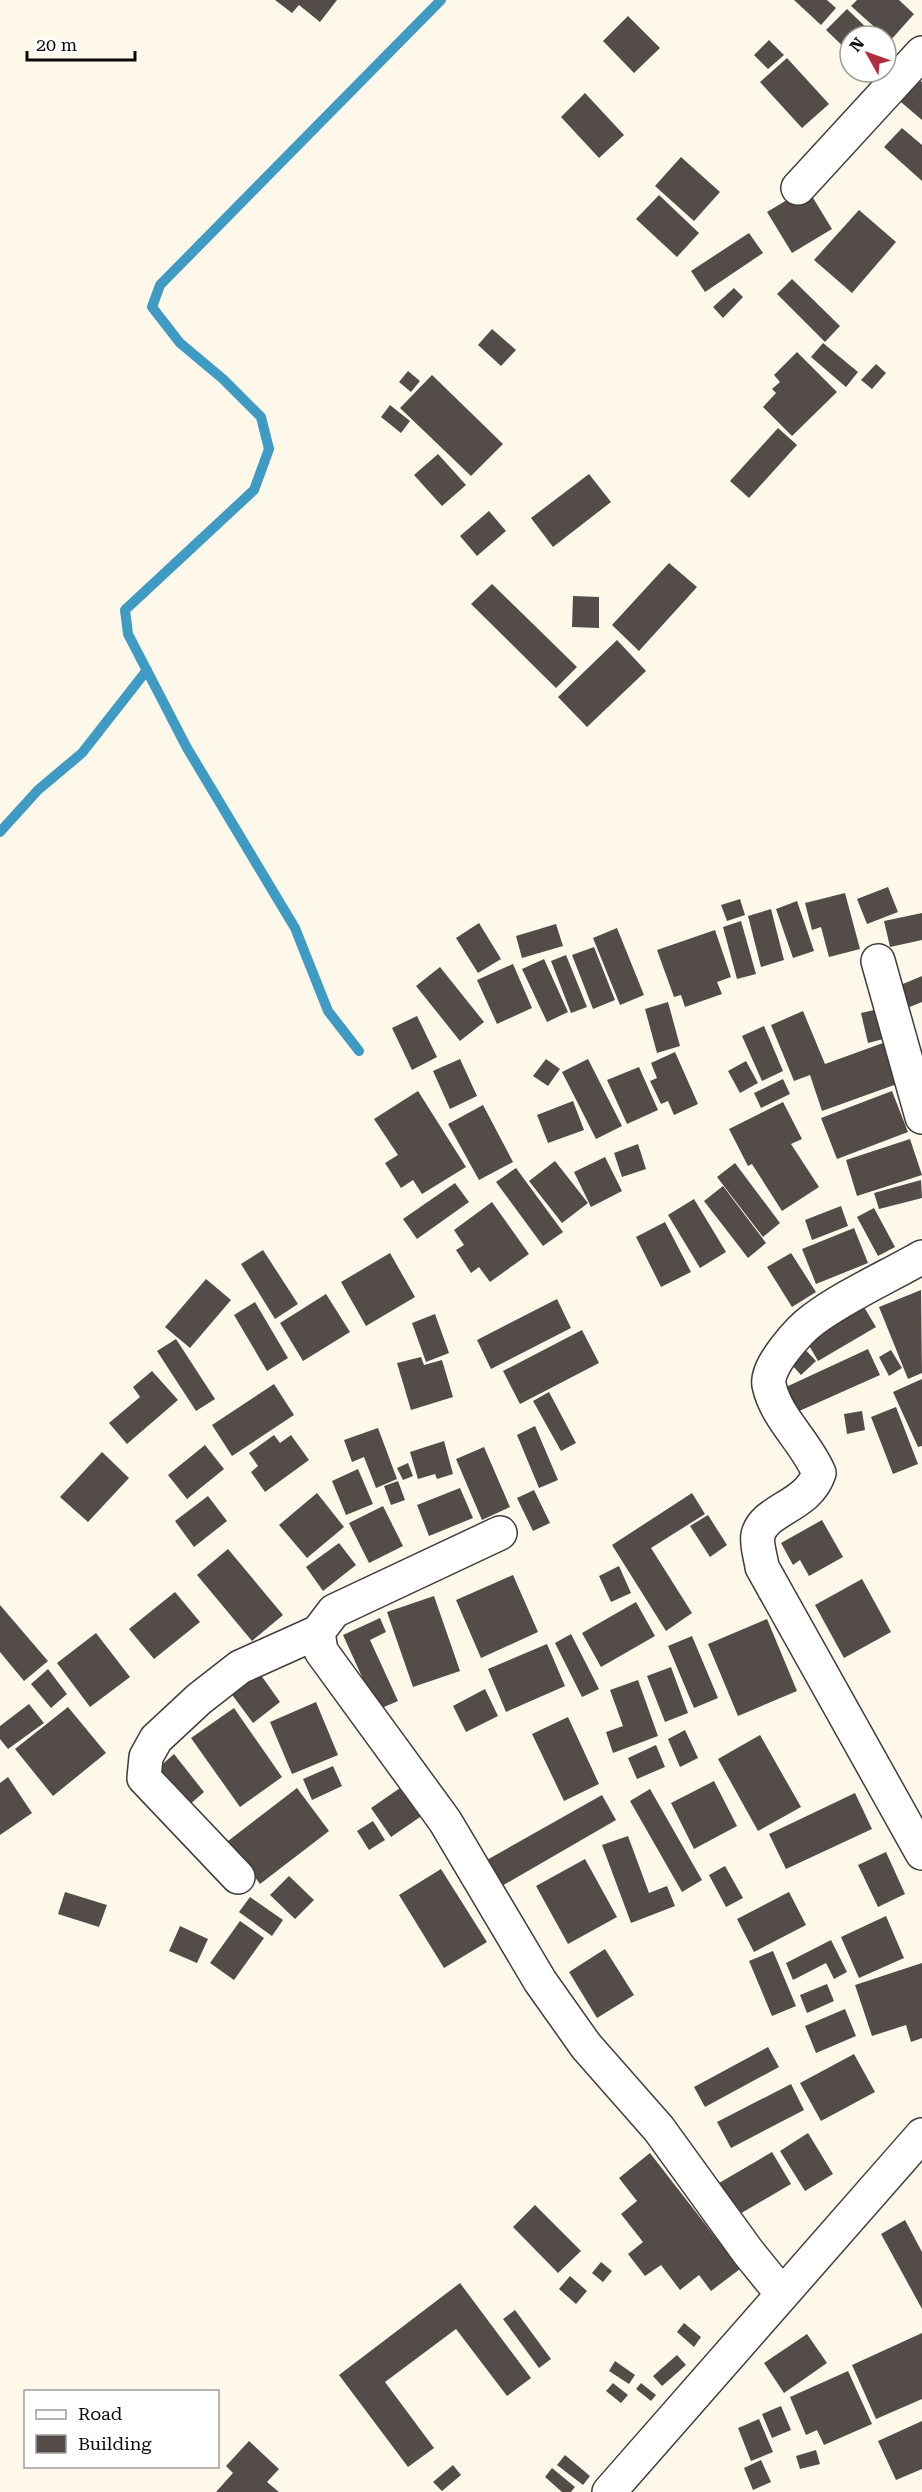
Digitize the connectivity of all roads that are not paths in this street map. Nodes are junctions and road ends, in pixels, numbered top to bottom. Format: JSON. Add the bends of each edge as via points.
{"nodes":[{"id":1,"x":922,"y":53,"type":"edge"},
{"id":2,"x":798,"y":188,"type":"dead end"},
{"id":3,"x":878,"y":961,"type":"dead end"},
{"id":4,"x":922,"y":1117,"type":"edge"},
{"id":5,"x":922,"y":1257,"type":"edge"},
{"id":6,"x":500,"y":1533,"type":"dead end"},
{"id":7,"x":318,"y":1632,"type":"junction"},
{"id":8,"x":922,"y":1853,"type":"edge"},
{"id":9,"x":238,"y":1877,"type":"dead end"},
{"id":10,"x":922,"y":2135,"type":"edge"},
{"id":11,"x":782,"y":2294,"type":"junction"},
{"id":12,"x":609,"y":2492,"type":"edge"}],
"edges":[{"from":1,"to":2,"type":"street"},
{"from":3,"to":4,"type":"street"},
{"from":5,"to":8,"type":"street","via":[[813,1319],[775,1361],[768,1383],[777,1407],[819,1473],[808,1494],[764,1524],[758,1534],[762,1567]]},
{"from":6,"to":7,"type":"street","via":[[334,1611]]},
{"from":7,"to":9,"type":"street","via":[[240,1667],[156,1739],[146,1756],[144,1778]]},
{"from":7,"to":11,"type":"street","via":[[321,1651],[445,1821],[540,1981],[585,2046],[659,2129]]},
{"from":10,"to":11,"type":"street"},
{"from":11,"to":12,"type":"street"}]}
